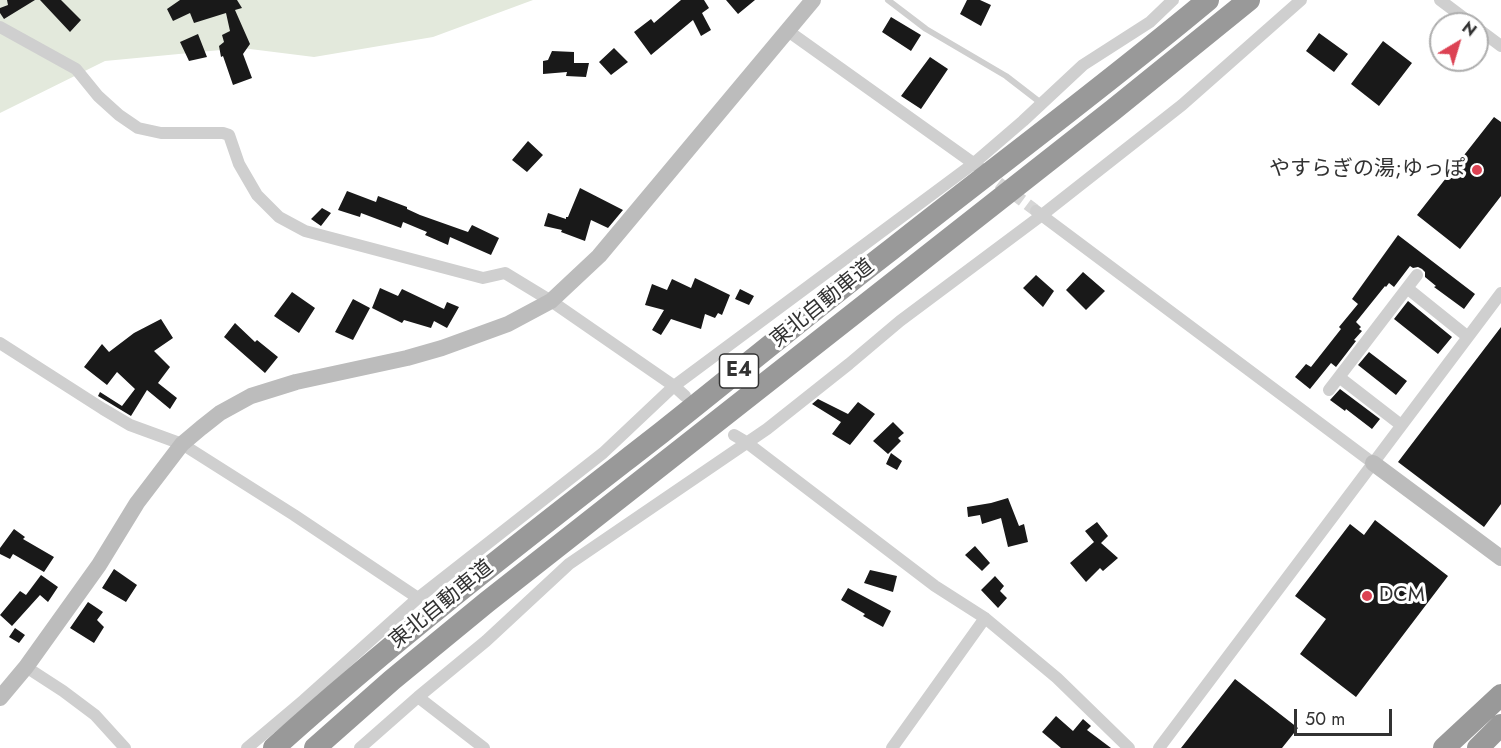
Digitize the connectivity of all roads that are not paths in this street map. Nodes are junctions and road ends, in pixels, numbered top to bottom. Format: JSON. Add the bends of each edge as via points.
{"nodes":[{"id":1,"x":813,"y":0,"type":"edge"},
{"id":2,"x":888,"y":0,"type":"edge"},
{"id":3,"x":1173,"y":0,"type":"edge"},
{"id":4,"x":1208,"y":0,"type":"edge"},
{"id":5,"x":1249,"y":0,"type":"edge"},
{"id":6,"x":1301,"y":0,"type":"edge"},
{"id":7,"x":1440,"y":0,"type":"edge"},
{"id":8,"x":1456,"y":12,"type":"edge"},
{"id":9,"x":0,"y":27,"type":"edge"},
{"id":10,"x":788,"y":31,"type":"junction"},
{"id":11,"x":1041,"y":103,"type":"junction"},
{"id":12,"x":977,"y":167,"type":"junction"},
{"id":13,"x":1039,"y":212,"type":"junction"},
{"id":14,"x":1417,"y":275,"type":"dead end"},
{"id":15,"x":1407,"y":288,"type":"junction"},
{"id":16,"x":1501,"y":293,"type":"edge"},
{"id":17,"x":551,"y":302,"type":"junction"},
{"id":18,"x":1468,"y":337,"type":"junction"},
{"id":19,"x":0,"y":343,"type":"edge"},
{"id":20,"x":1339,"y":377,"type":"junction"},
{"id":21,"x":674,"y":386,"type":"junction"},
{"id":22,"x":1329,"y":390,"type":"dead end"},
{"id":23,"x":685,"y":396,"type":"dead end"},
{"id":24,"x":1401,"y":425,"type":"junction"},
{"id":25,"x":734,"y":435,"type":"dead end"},
{"id":26,"x":746,"y":442,"type":"junction"},
{"id":27,"x":182,"y":444,"type":"junction"},
{"id":28,"x":1373,"y":463,"type":"junction"},
{"id":29,"x":1501,"y":558,"type":"edge"},
{"id":30,"x":418,"y":598,"type":"junction"},
{"id":31,"x":985,"y":618,"type":"junction"},
{"id":32,"x":26,"y":667,"type":"junction"},
{"id":33,"x":1501,"y":695,"type":"edge"},
{"id":34,"x":418,"y":697,"type":"junction"},
{"id":35,"x":0,"y":698,"type":"edge"},
{"id":36,"x":1501,"y":725,"type":"edge"},
{"id":37,"x":125,"y":748,"type":"edge"},
{"id":38,"x":247,"y":748,"type":"edge"},
{"id":39,"x":274,"y":748,"type":"edge"},
{"id":40,"x":315,"y":748,"type":"edge"},
{"id":41,"x":360,"y":748,"type":"edge"},
{"id":42,"x":484,"y":748,"type":"edge"},
{"id":43,"x":892,"y":748,"type":"edge"},
{"id":44,"x":1129,"y":748,"type":"edge"},
{"id":45,"x":1159,"y":748,"type":"edge"},
{"id":46,"x":1444,"y":748,"type":"edge"},
{"id":47,"x":1478,"y":748,"type":"edge"}],
"edges":[{"from":1,"to":10,"type":"street"},
{"from":2,"to":11,"type":"lane"},
{"from":3,"to":11,"type":"street","via":[[1150,22],[1083,65]]},
{"from":4,"to":39,"type":"highway","name":"東北自動車道","number":"E4","via":[[523,539]]},
{"from":5,"to":40,"type":"highway","name":"東北自動車道","number":"E4","via":[[487,602]]},
{"from":6,"to":13,"type":"street","via":[[1182,105]]},
{"from":7,"to":8,"type":"street"},
{"from":9,"to":17,"type":"street","via":[[76,69],[98,96],[138,128],[161,133],[229,135],[239,164],[257,195],[279,217],[305,231],[483,278],[505,273]]},
{"from":10,"to":12,"type":"street"},
{"from":10,"to":17,"type":"street","via":[[599,256]]},
{"from":11,"to":12,"type":"street"},
{"from":12,"to":21,"type":"street"},
{"from":13,"to":26,"type":"street"},
{"from":13,"to":28,"type":"street"},
{"from":14,"to":15,"type":"street"},
{"from":15,"to":18,"type":"street"},
{"from":15,"to":20,"type":"street"},
{"from":16,"to":18,"type":"street"},
{"from":17,"to":21,"type":"street"},
{"from":17,"to":27,"type":"street","via":[[508,324],[442,348],[251,396],[220,413]]},
{"from":18,"to":24,"type":"street"},
{"from":19,"to":27,"type":"street","via":[[130,425]]},
{"from":20,"to":22,"type":"street"},
{"from":20,"to":24,"type":"street"},
{"from":21,"to":23,"type":"street"},
{"from":21,"to":30,"type":"street","via":[[603,453]]},
{"from":24,"to":28,"type":"street"},
{"from":25,"to":26,"type":"street"},
{"from":26,"to":31,"type":"street","via":[[936,586]]},
{"from":26,"to":34,"type":"street","via":[[569,564]]},
{"from":27,"to":30,"type":"street"},
{"from":27,"to":32,"type":"street","via":[[137,503],[99,565]]},
{"from":28,"to":29,"type":"street"},
{"from":28,"to":45,"type":"street"},
{"from":30,"to":38,"type":"street"},
{"from":31,"to":43,"type":"street"},
{"from":31,"to":44,"type":"street","via":[[1057,678]]},
{"from":32,"to":35,"type":"street"},
{"from":32,"to":37,"type":"street","via":[[95,715]]},
{"from":33,"to":46,"type":"highway"},
{"from":34,"to":41,"type":"street"},
{"from":34,"to":42,"type":"street"},
{"from":36,"to":47,"type":"highway"}]}
